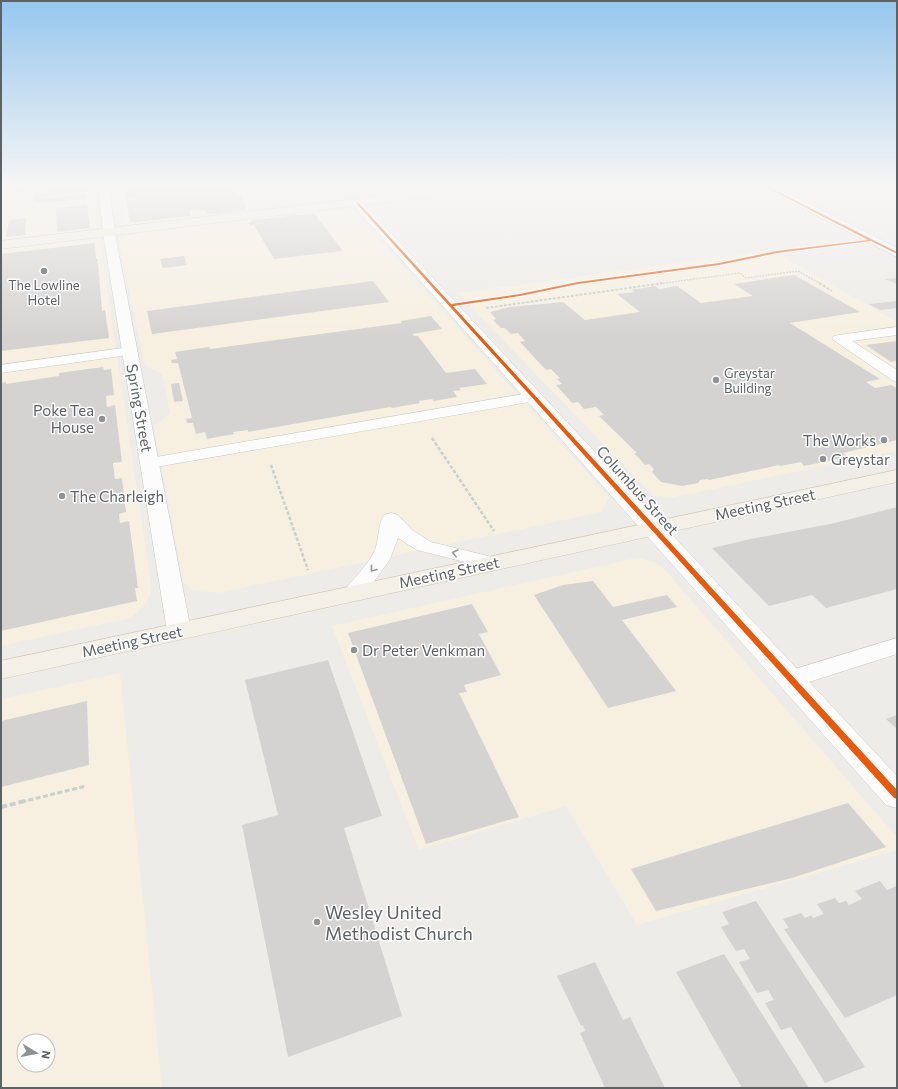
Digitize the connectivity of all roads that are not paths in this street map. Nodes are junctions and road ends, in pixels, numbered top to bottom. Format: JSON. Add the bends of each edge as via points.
{"nodes":[{"id":1,"x":84,"y":236,"type":"edge"},
{"id":2,"x":110,"y":236,"type":"edge"},
{"id":3,"x":387,"y":236,"type":"edge"},
{"id":4,"x":865,"y":236,"type":"edge"},
{"id":5,"x":1,"y":245,"type":"edge"},
{"id":6,"x":897,"y":252,"type":"edge"},
{"id":7,"x":897,"y":331,"type":"edge"},
{"id":8,"x":130,"y":351,"type":"junction"},
{"id":9,"x":1,"y":369,"type":"edge"},
{"id":10,"x":897,"y":377,"type":"edge"},
{"id":11,"x":535,"y":397,"type":"junction"},
{"id":12,"x":150,"y":464,"type":"junction"},
{"id":13,"x":897,"y":476,"type":"edge"},
{"id":14,"x":654,"y":527,"type":"junction"},
{"id":15,"x":493,"y":563,"type":"junction"},
{"id":16,"x":354,"y":593,"type":"junction"},
{"id":17,"x":179,"y":631,"type":"junction"},
{"id":18,"x":897,"y":646,"type":"edge"},
{"id":19,"x":1,"y":670,"type":"edge"},
{"id":20,"x":790,"y":679,"type":"junction"},
{"id":21,"x":897,"y":796,"type":"edge"}],
"edges":[{"from":1,"to":5,"type":"main road"},
{"from":2,"to":8,"type":"street","name":"Spring Street"},
{"from":3,"to":11,"type":"street","name":"Columbus Street"},
{"from":4,"to":6,"type":"street"},
{"from":7,"to":10,"type":"lane","via":[[840,339]]},
{"from":8,"to":9,"type":"lane"},
{"from":8,"to":12,"type":"street","name":"Spring Street"},
{"from":11,"to":12,"type":"lane"},
{"from":11,"to":14,"type":"street","name":"Columbus Street"},
{"from":12,"to":17,"type":"street","name":"Spring Street"},
{"from":13,"to":14,"type":"main road","name":"Meeting Street"},
{"from":14,"to":15,"type":"main road","name":"Meeting Street"},
{"from":14,"to":20,"type":"street","name":"Columbus Street"},
{"from":15,"to":16,"type":"main road","name":"Meeting Street"},
{"from":15,"to":16,"type":"lane","one_way":true,"via":[[424,546],[405,534],[391,519],[391,537],[385,554]]},
{"from":16,"to":17,"type":"main road","name":"Meeting Street"},
{"from":17,"to":19,"type":"main road","name":"Meeting Street"},
{"from":18,"to":20,"type":"lane"},
{"from":20,"to":21,"type":"street","name":"Columbus Street"}]}
